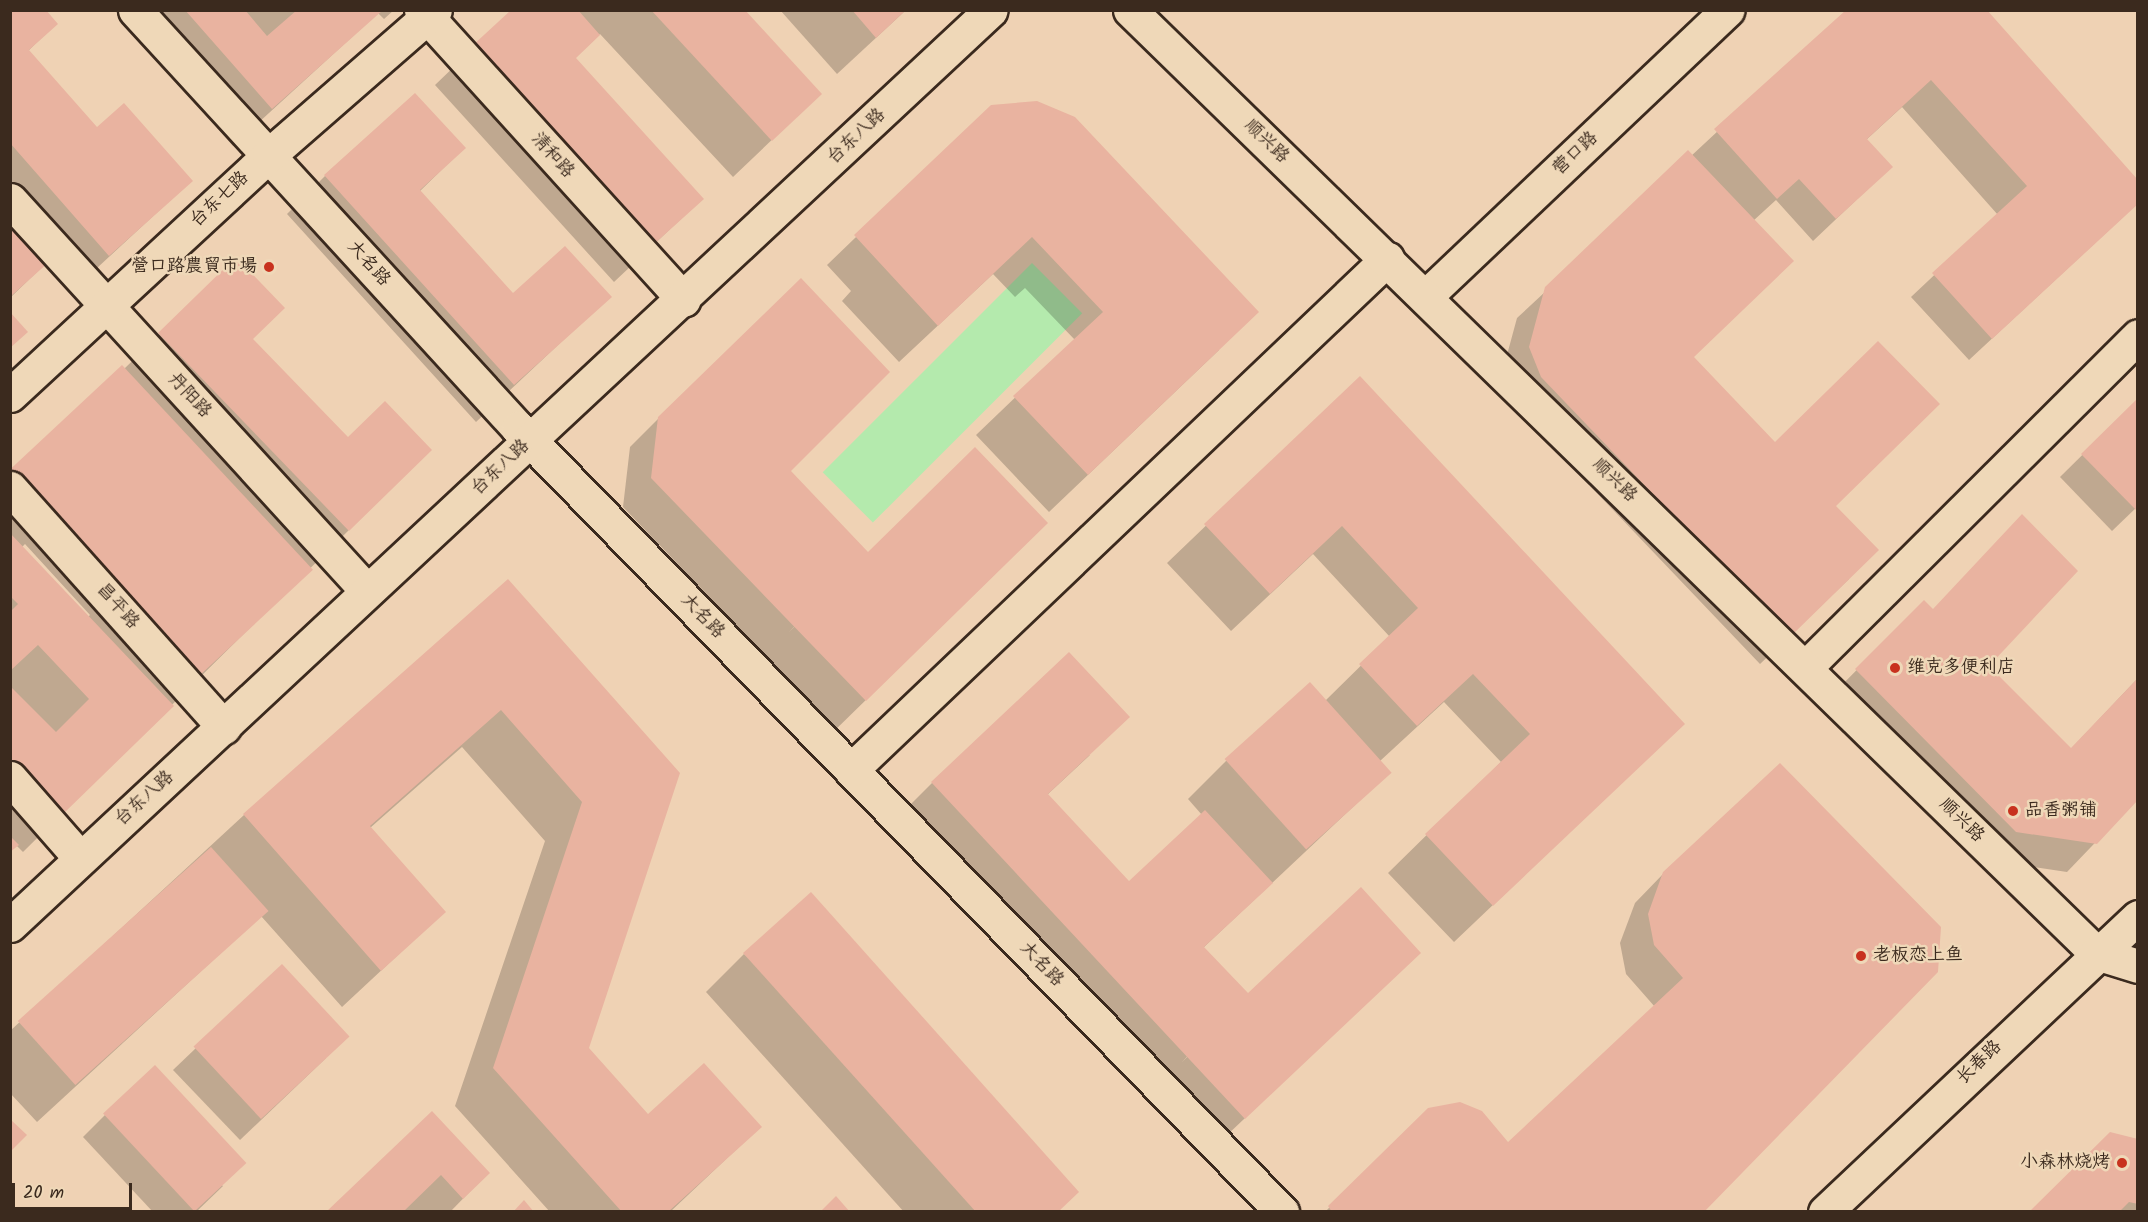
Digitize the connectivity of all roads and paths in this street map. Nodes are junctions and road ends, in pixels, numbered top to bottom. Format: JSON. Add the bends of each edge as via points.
{"nodes":[{"id":1,"x":135,"y":10,"type":"edge"},
{"id":2,"x":968,"y":10,"type":"edge"},
{"id":3,"x":991,"y":10,"type":"edge"},
{"id":4,"x":1130,"y":10,"type":"edge"},
{"id":5,"x":1727,"y":10,"type":"edge"},
{"id":6,"x":428,"y":13,"type":"edge"},
{"id":7,"x":269,"y":154,"type":"junction"},
{"id":8,"x":10,"y":200,"type":"edge"},
{"id":9,"x":1387,"y":259,"type":"junction"},
{"id":10,"x":678,"y":295,"type":"junction"},
{"id":11,"x":1425,"y":297,"type":"junction"},
{"id":12,"x":106,"y":306,"type":"junction"},
{"id":13,"x":2138,"y":336,"type":"edge"},
{"id":14,"x":10,"y":395,"type":"edge"},
{"id":15,"x":524,"y":435,"type":"junction"},
{"id":16,"x":10,"y":488,"type":"edge"},
{"id":17,"x":362,"y":585,"type":"junction"},
{"id":18,"x":1805,"y":668,"type":"junction"},
{"id":19,"x":219,"y":720,"type":"junction"},
{"id":20,"x":851,"y":770,"type":"junction"},
{"id":21,"x":10,"y":778,"type":"edge"},
{"id":22,"x":75,"y":851,"type":"junction"},
{"id":23,"x":10,"y":901,"type":"edge"},
{"id":24,"x":2138,"y":916,"type":"edge"},
{"id":25,"x":10,"y":925,"type":"edge"},
{"id":26,"x":2096,"y":953,"type":"junction"},
{"id":27,"x":2138,"y":966,"type":"edge"},
{"id":28,"x":1282,"y":1212,"type":"edge"},
{"id":29,"x":1824,"y":1212,"type":"edge"}],
"edges":[{"from":1,"to":7,"type":"street","name":"大名路"},
{"from":2,"to":10,"type":"street","name":"台东八路"},
{"from":3,"to":10,"type":"street","name":"台东八路"},
{"from":4,"to":9,"type":"street","name":"顺兴路"},
{"from":5,"to":11,"type":"street","name":"营口路"},
{"from":6,"to":7,"type":"street","name":"台东七路"},
{"from":6,"to":10,"type":"street","name":"清和路"},
{"from":7,"to":12,"type":"street","name":"台东七路"},
{"from":7,"to":15,"type":"street","name":"大名路"},
{"from":8,"to":12,"type":"street","name":"丹阳路"},
{"from":9,"to":11,"type":"street","name":"顺兴路"},
{"from":9,"to":20,"type":"street"},
{"from":10,"to":15,"type":"street","name":"台东八路"},
{"from":11,"to":18,"type":"street","name":"顺兴路"},
{"from":12,"to":14,"type":"street","name":"台东七路"},
{"from":12,"to":17,"type":"street","name":"丹阳路"},
{"from":13,"to":18,"type":"street"},
{"from":15,"to":17,"type":"street","name":"台东八路"},
{"from":15,"to":20,"type":"street","name":"大名路"},
{"from":16,"to":19,"type":"street","name":"昌平路"},
{"from":17,"to":19,"type":"street","name":"台东八路"},
{"from":18,"to":26,"type":"street","name":"顺兴路"},
{"from":19,"to":22,"type":"street","name":"台东八路"},
{"from":20,"to":28,"type":"street","name":"大名路"},
{"from":21,"to":22,"type":"street"},
{"from":22,"to":23,"type":"street","name":"台东八路"},
{"from":22,"to":25,"type":"street","name":"台东八路"},
{"from":24,"to":26,"type":"street","name":"长春路"},
{"from":26,"to":27,"type":"street"},
{"from":26,"to":29,"type":"street","name":"长春路"}]}
